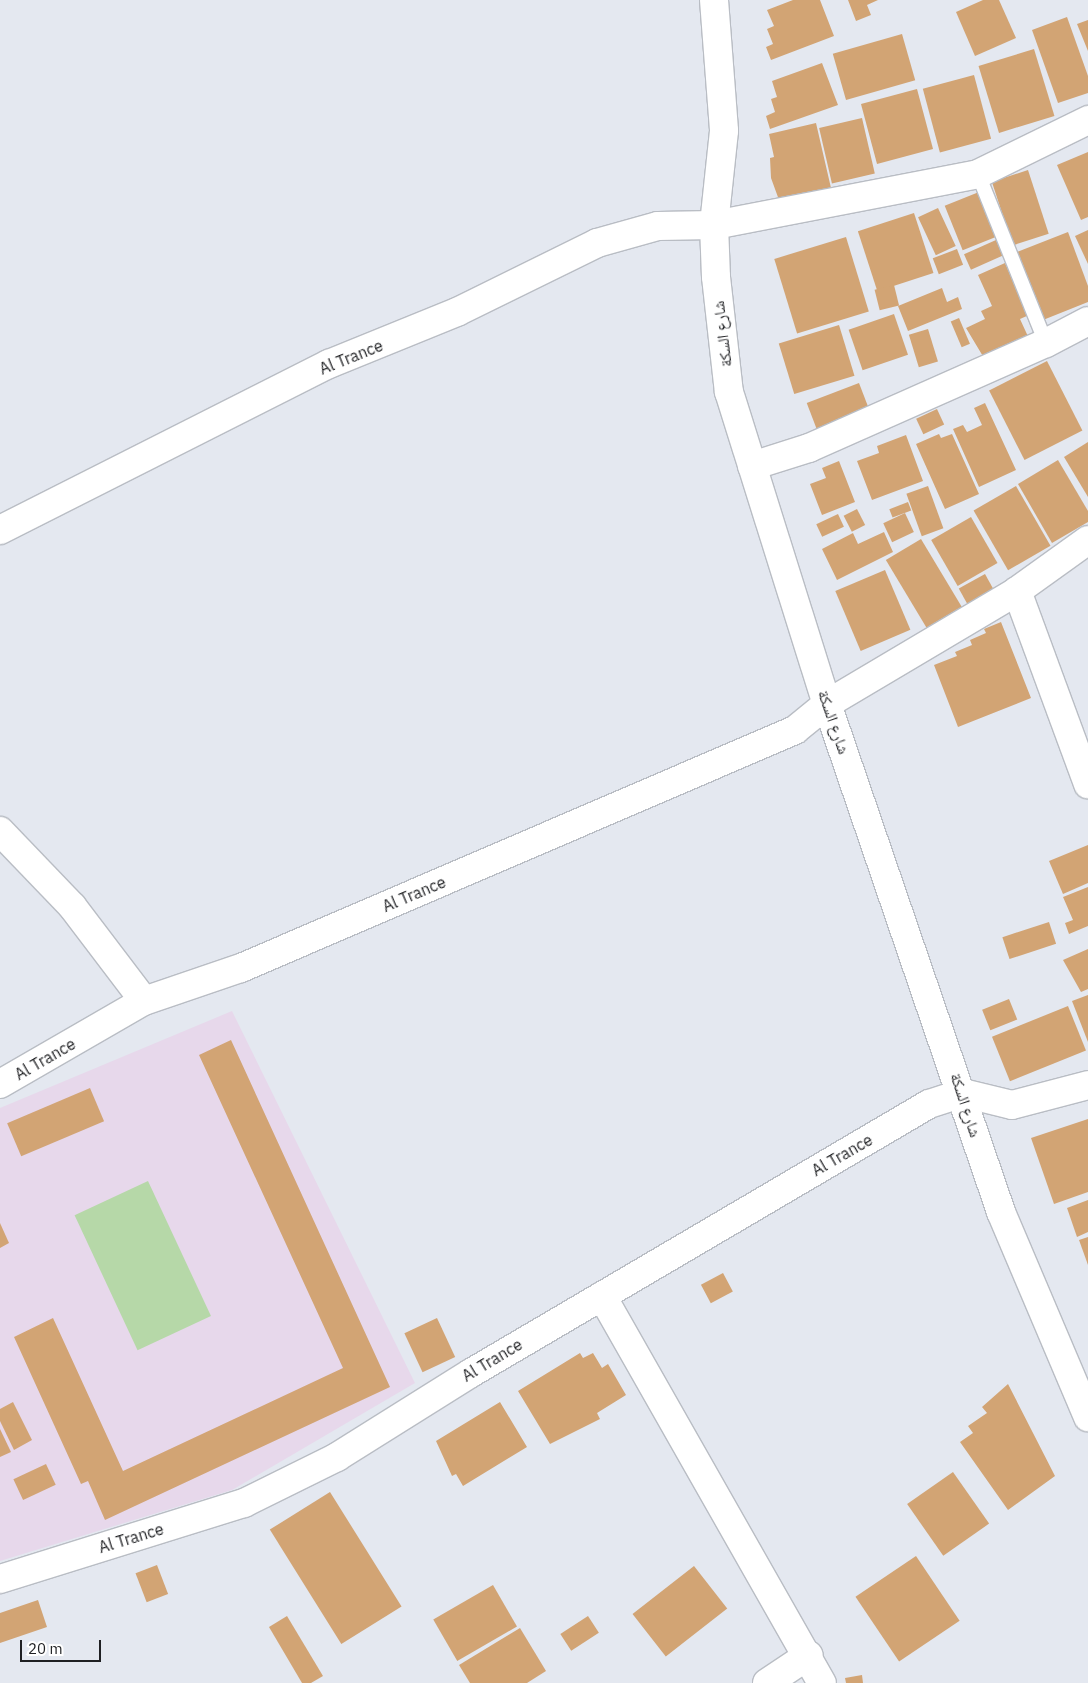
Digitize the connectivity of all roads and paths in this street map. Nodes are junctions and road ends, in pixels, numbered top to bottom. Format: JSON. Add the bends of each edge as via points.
{"nodes":[{"id":1,"x":714,"y":0,"type":"edge"},
{"id":2,"x":1088,"y":120,"type":"edge"},
{"id":3,"x":978,"y":174,"type":"junction"},
{"id":4,"x":714,"y":225,"type":"junction"},
{"id":5,"x":1088,"y":321,"type":"edge"},
{"id":6,"x":1046,"y":344,"type":"junction"},
{"id":7,"x":752,"y":466,"type":"junction"},
{"id":8,"x":0,"y":530,"type":"edge"},
{"id":9,"x":1088,"y":540,"type":"edge"},
{"id":10,"x":1017,"y":591,"type":"junction"},
{"id":11,"x":827,"y":704,"type":"junction"},
{"id":12,"x":1088,"y":784,"type":"edge"},
{"id":13,"x":0,"y":830,"type":"edge"},
{"id":14,"x":144,"y":1001,"type":"junction"},
{"id":15,"x":0,"y":1084,"type":"edge"},
{"id":16,"x":1088,"y":1086,"type":"edge"},
{"id":17,"x":963,"y":1093,"type":"junction"},
{"id":18,"x":602,"y":1296,"type":"junction"},
{"id":19,"x":1088,"y":1417,"type":"edge"},
{"id":20,"x":0,"y":1579,"type":"edge"},
{"id":21,"x":809,"y":1655,"type":"junction"},
{"id":22,"x":767,"y":1683,"type":"edge"},
{"id":23,"x":822,"y":1683,"type":"edge"}],
"edges":[{"from":1,"to":4,"type":"street","name":"شارع السكة","via":[[724,132]]},
{"from":2,"to":3,"type":"street","name":"Al Trance"},
{"from":3,"to":4,"type":"street","name":"Al Trance"},
{"from":3,"to":6,"type":"lane"},
{"from":4,"to":7,"type":"street","name":"شارع السكة","via":[[729,392]]},
{"from":4,"to":8,"type":"street","name":"Al Trance","via":[[658,226],[597,243],[457,312],[329,364]]},
{"from":5,"to":6,"type":"street"},
{"from":6,"to":7,"type":"street","via":[[809,448]]},
{"from":7,"to":11,"type":"street","name":"شارع السكة"},
{"from":9,"to":10,"type":"street","name":"Al Trance"},
{"from":10,"to":11,"type":"street","name":"Al Trance"},
{"from":10,"to":12,"type":"street"},
{"from":11,"to":14,"type":"street","name":"Al Trance","via":[[795,730],[242,968]]},
{"from":11,"to":17,"type":"street","name":"شارع السكة"},
{"from":13,"to":14,"type":"street","via":[[72,906]]},
{"from":14,"to":15,"type":"street","name":"Al Trance"},
{"from":16,"to":17,"type":"street","via":[[1012,1105]]},
{"from":17,"to":18,"type":"street","name":"Al Trance","via":[[929,1104]]},
{"from":17,"to":19,"type":"street","name":"شارع السكة","via":[[1001,1212]]},
{"from":18,"to":20,"type":"street","name":"Al Trance","via":[[337,1457],[244,1503]]},
{"from":18,"to":21,"type":"street"},
{"from":21,"to":22,"type":"street"},
{"from":21,"to":23,"type":"street"}]}
